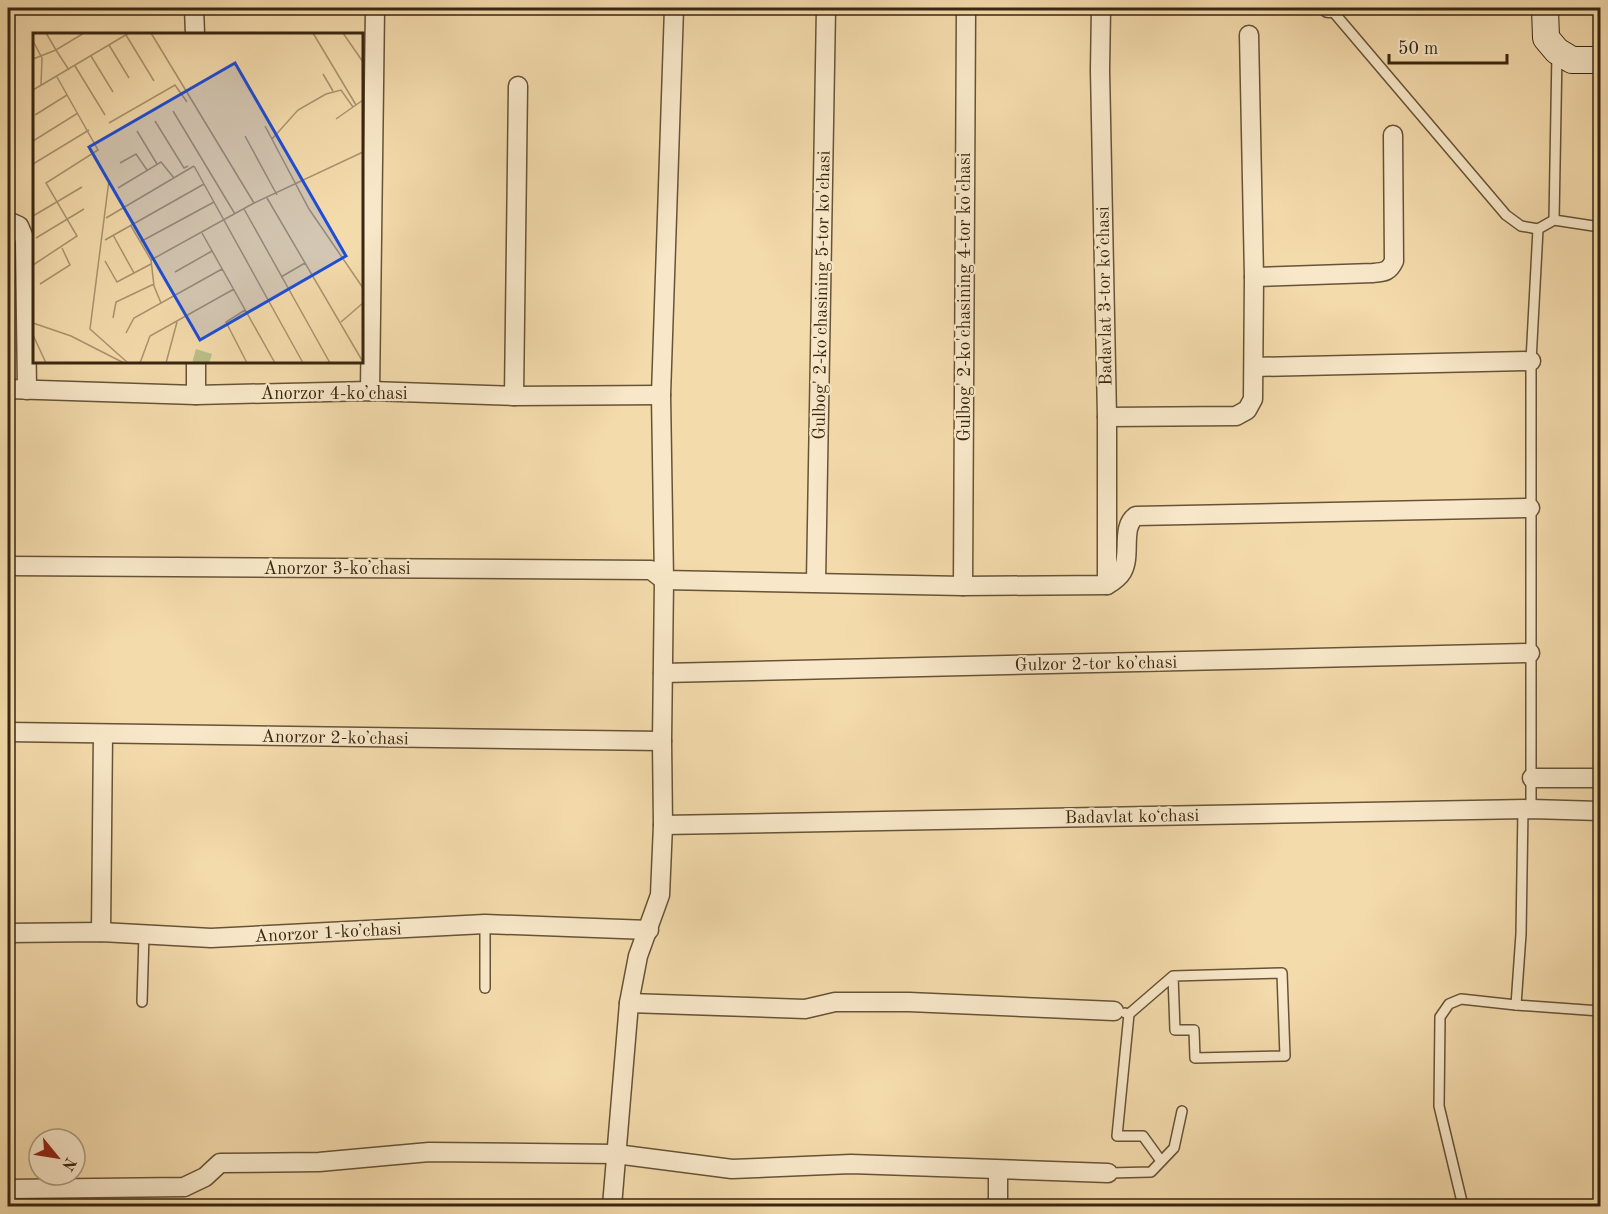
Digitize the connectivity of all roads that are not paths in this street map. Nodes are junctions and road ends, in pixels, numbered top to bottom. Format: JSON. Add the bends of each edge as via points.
{"nodes":[{"id":1,"x":195,"y":8,"type":"edge"},
{"id":2,"x":375,"y":8,"type":"edge"},
{"id":3,"x":674,"y":8,"type":"edge"},
{"id":4,"x":826,"y":8,"type":"edge"},
{"id":5,"x":966,"y":8,"type":"edge"},
{"id":6,"x":1101,"y":8,"type":"edge"},
{"id":7,"x":1329,"y":8,"type":"edge"},
{"id":8,"x":1545,"y":8,"type":"edge"},
{"id":9,"x":195,"y":33,"type":"edge"},
{"id":10,"x":1249,"y":35,"type":"dead end"},
{"id":11,"x":1557,"y":51,"type":"junction"},
{"id":12,"x":1600,"y":60,"type":"edge"},
{"id":13,"x":518,"y":86,"type":"dead end"},
{"id":14,"x":1393,"y":135,"type":"dead end"},
{"id":15,"x":1554,"y":220,"type":"junction"},
{"id":16,"x":8,"y":221,"type":"edge"},
{"id":17,"x":1600,"y":227,"type":"edge"},
{"id":18,"x":1538,"y":230,"type":"junction"},
{"id":19,"x":1254,"y":277,"type":"junction"},
{"id":20,"x":1531,"y":361,"type":"junction"},
{"id":21,"x":196,"y":363,"type":"edge"},
{"id":22,"x":1254,"y":367,"type":"junction"},
{"id":23,"x":8,"y":389,"type":"edge"},
{"id":24,"x":27,"y":390,"type":"junction"},
{"id":25,"x":370,"y":391,"type":"junction"},
{"id":26,"x":196,"y":395,"type":"junction"},
{"id":27,"x":661,"y":395,"type":"junction"},
{"id":28,"x":514,"y":396,"type":"junction"},
{"id":29,"x":1107,"y":417,"type":"junction"},
{"id":30,"x":1530,"y":508,"type":"junction"},
{"id":31,"x":8,"y":566,"type":"edge"},
{"id":32,"x":664,"y":579,"type":"junction"},
{"id":33,"x":816,"y":582,"type":"junction"},
{"id":34,"x":1107,"y":585,"type":"junction"},
{"id":35,"x":963,"y":586,"type":"junction"},
{"id":36,"x":1530,"y":653,"type":"junction"},
{"id":37,"x":663,"y":673,"type":"junction"},
{"id":38,"x":8,"y":732,"type":"edge"},
{"id":39,"x":103,"y":734,"type":"junction"},
{"id":40,"x":662,"y":741,"type":"junction"},
{"id":41,"x":1532,"y":778,"type":"junction"},
{"id":42,"x":1600,"y":778,"type":"edge"},
{"id":43,"x":1527,"y":809,"type":"junction"},
{"id":44,"x":1600,"y":811,"type":"edge"},
{"id":45,"x":663,"y":825,"type":"junction"},
{"id":46,"x":484,"y":924,"type":"junction"},
{"id":47,"x":649,"y":930,"type":"junction"},
{"id":48,"x":101,"y":932,"type":"junction"},
{"id":49,"x":8,"y":933,"type":"edge"},
{"id":50,"x":144,"y":934,"type":"junction"},
{"id":51,"x":1173,"y":976,"type":"junction"},
{"id":52,"x":485,"y":988,"type":"dead end"},
{"id":53,"x":142,"y":1002,"type":"dead end"},
{"id":54,"x":629,"y":1003,"type":"junction"},
{"id":55,"x":1516,"y":1005,"type":"junction"},
{"id":56,"x":1600,"y":1011,"type":"edge"},
{"id":57,"x":1121,"y":1013,"type":"junction"},
{"id":58,"x":1182,"y":1111,"type":"dead end"},
{"id":59,"x":616,"y":1155,"type":"junction"},
{"id":60,"x":1161,"y":1161,"type":"junction"},
{"id":61,"x":998,"y":1170,"type":"junction"},
{"id":62,"x":1108,"y":1173,"type":"joint"},
{"id":63,"x":8,"y":1189,"type":"edge"},
{"id":64,"x":612,"y":1206,"type":"edge"},
{"id":65,"x":998,"y":1206,"type":"edge"},
{"id":66,"x":1463,"y":1206,"type":"edge"}],
"edges":[{"from":1,"to":9,"type":"street"},
{"from":2,"to":25,"type":"street"},
{"from":3,"to":27,"type":"street"},
{"from":4,"to":33,"type":"street","name":"Gulbog' 2-ko'chasining 5-tor ko'chasi"},
{"from":5,"to":35,"type":"street","name":"Gulbog' 2-ko'chasining 4-tor ko'chasi"},
{"from":6,"to":29,"type":"street","name":"Badavlat 3-tor koʼchasi"},
{"from":7,"to":18,"type":"lane","via":[[1506,215],[1521,226]]},
{"from":8,"to":11,"type":"street","via":[[1546,38]]},
{"from":10,"to":19,"type":"street"},
{"from":11,"to":12,"type":"street","via":[[1572,60]]},
{"from":11,"to":15,"type":"lane"},
{"from":13,"to":28,"type":"street"},
{"from":14,"to":19,"type":"street","via":[[1391,268],[1373,273]]},
{"from":15,"to":17,"type":"lane"},
{"from":15,"to":18,"type":"lane"},
{"from":16,"to":24,"type":"street","via":[[19,226],[25,240]]},
{"from":18,"to":20,"type":"lane"},
{"from":19,"to":22,"type":"street"},
{"from":20,"to":22,"type":"street"},
{"from":20,"to":30,"type":"lane"},
{"from":21,"to":26,"type":"street"},
{"from":22,"to":29,"type":"street","via":[[1253,399],[1247,410],[1236,416]]},
{"from":23,"to":24,"type":"street","name":"Аnorzor 4-koʼchasi"},
{"from":24,"to":26,"type":"street","name":"Аnorzor 4-koʼchasi"},
{"from":25,"to":26,"type":"street","name":"Аnorzor 4-koʼchasi"},
{"from":25,"to":28,"type":"street","name":"Аnorzor 4-koʼchasi"},
{"from":27,"to":28,"type":"street","name":"Аnorzor 4-koʼchasi"},
{"from":27,"to":32,"type":"street"},
{"from":29,"to":34,"type":"street","name":"Badavlat 3-tor koʼchasi"},
{"from":30,"to":34,"type":"street","via":[[1136,516],[1128,526],[1122,573]]},
{"from":30,"to":36,"type":"lane"},
{"from":31,"to":32,"type":"street","name":"Аnorzor 3-koʼchasi","via":[[651,570]]},
{"from":32,"to":33,"type":"street","name":"Аnorzor 3-koʼchasi"},
{"from":32,"to":37,"type":"street"},
{"from":33,"to":35,"type":"street","name":"Аnorzor 3-koʼchasi"},
{"from":34,"to":35,"type":"street","name":"Аnorzor 3-koʼchasi"},
{"from":36,"to":37,"type":"street","name":"Gulzor 2-tor koʼchasi"},
{"from":36,"to":41,"type":"lane"},
{"from":37,"to":40,"type":"street"},
{"from":38,"to":39,"type":"street","name":"Аnorzor 2-koʼchasi"},
{"from":39,"to":40,"type":"street","name":"Аnorzor 2-koʼchasi"},
{"from":39,"to":48,"type":"street"},
{"from":40,"to":45,"type":"street"},
{"from":41,"to":42,"type":"street"},
{"from":41,"to":43,"type":"lane"},
{"from":43,"to":44,"type":"street","name":"Badavlat koʻchasi"},
{"from":43,"to":45,"type":"street","name":"Badavlat koʻchasi"},
{"from":43,"to":55,"type":"lane"},
{"from":45,"to":47,"type":"street","via":[[660,895]]},
{"from":46,"to":47,"type":"street","name":"Аnorzor 1-koʼchasi"},
{"from":46,"to":50,"type":"street","name":"Аnorzor 1-koʼchasi","via":[[211,938]]},
{"from":46,"to":52,"type":"lane"},
{"from":47,"to":54,"type":"street","via":[[638,957]]},
{"from":48,"to":49,"type":"street","name":"Аnorzor 1-koʼchasi"},
{"from":48,"to":50,"type":"street","name":"Аnorzor 1-koʼchasi"},
{"from":50,"to":53,"type":"lane"},
{"from":51,"to":51,"type":"lane","via":[[1282,973],[1285,1056],[1195,1058],[1194,1030],[1175,1030]]},
{"from":51,"to":57,"type":"lane"},
{"from":54,"to":57,"type":"street","via":[[805,1009],[835,1002],[909,1002]]},
{"from":54,"to":59,"type":"street"},
{"from":55,"to":56,"type":"lane"},
{"from":55,"to":66,"type":"lane","via":[[1461,999],[1449,1004],[1440,1017],[1439,1106]]},
{"from":57,"to":60,"type":"lane","via":[[1118,1136],[1143,1136]]},
{"from":58,"to":60,"type":"lane","via":[[1174,1148]]},
{"from":59,"to":61,"type":"street","via":[[732,1169],[851,1164]]},
{"from":59,"to":63,"type":"street","via":[[429,1152],[319,1162],[220,1163],[205,1177],[184,1187]]},
{"from":59,"to":64,"type":"street"},
{"from":60,"to":62,"type":"lane","via":[[1151,1172]]},
{"from":61,"to":62,"type":"street"},
{"from":61,"to":65,"type":"street"}]}
